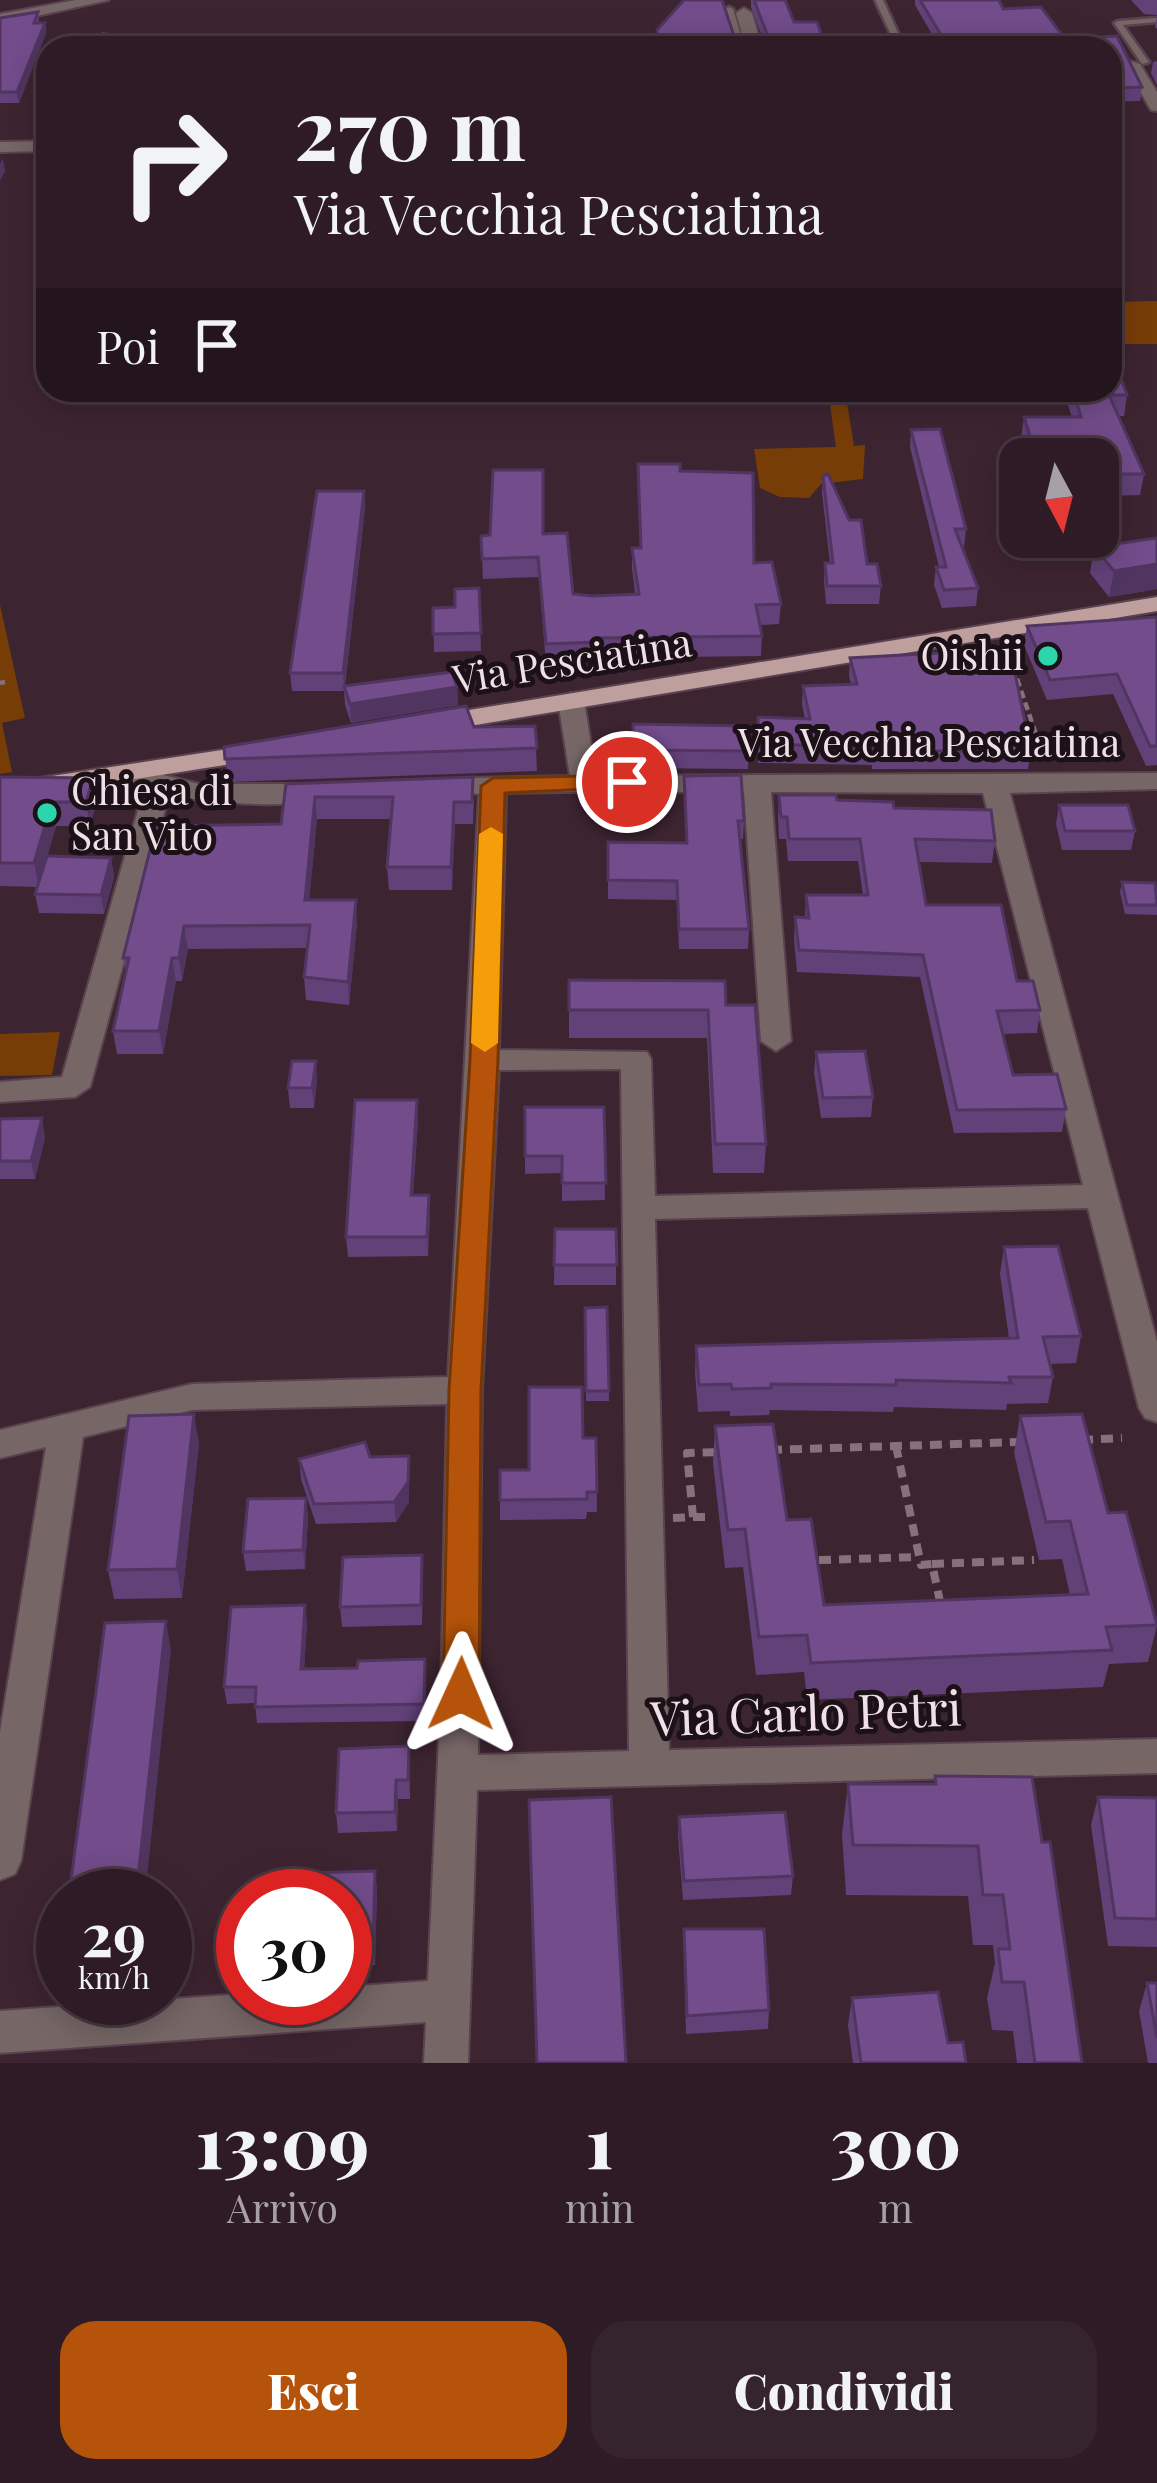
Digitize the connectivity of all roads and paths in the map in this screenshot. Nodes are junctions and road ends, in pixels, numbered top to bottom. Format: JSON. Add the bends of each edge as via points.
{"nodes":[{"id":1,"x":101,"y":0,"type":"edge"},
{"id":2,"x":878,"y":0,"type":"edge"},
{"id":3,"x":737,"y":11,"type":"joint"},
{"id":4,"x":0,"y":19,"type":"edge"},
{"id":5,"x":1157,"y":20,"type":"edge"},
{"id":6,"x":740,"y":36,"type":"edge"},
{"id":7,"x":748,"y":36,"type":"edge"},
{"id":8,"x":895,"y":36,"type":"edge"},
{"id":9,"x":1144,"y":62,"type":"edge"},
{"id":10,"x":1157,"y":106,"type":"edge"},
{"id":11,"x":36,"y":146,"type":"edge"},
{"id":12,"x":0,"y":147,"type":"edge"},
{"id":13,"x":1157,"y":604,"type":"edge"},
{"id":14,"x":999,"y":630,"type":"junction"},
{"id":15,"x":572,"y":701,"type":"junction"},
{"id":16,"x":399,"y":729,"type":"edge"},
{"id":17,"x":285,"y":748,"type":"edge"},
{"id":18,"x":1041,"y":749,"type":"dead end"},
{"id":19,"x":128,"y":773,"type":"junction"},
{"id":20,"x":1157,"y":781,"type":"edge"},
{"id":21,"x":584,"y":782,"type":"junction"},
{"id":22,"x":757,"y":783,"type":"junction"},
{"id":23,"x":493,"y":786,"type":"junction"},
{"id":24,"x":158,"y":787,"type":"junction"},
{"id":25,"x":449,"y":788,"type":"edge"},
{"id":26,"x":995,"y":788,"type":"junction"},
{"id":27,"x":0,"y":792,"type":"edge"},
{"id":28,"x":340,"y":792,"type":"edge"},
{"id":29,"x":776,"y":1041,"type":"dead end"},
{"id":30,"x":484,"y":1060,"type":"junction"},
{"id":31,"x":0,"y":1092,"type":"edge"},
{"id":32,"x":1102,"y":1196,"type":"junction"},
{"id":33,"x":641,"y":1208,"type":"junction"},
{"id":34,"x":465,"y":1390,"type":"junction"},
{"id":35,"x":1157,"y":1408,"type":"edge"},
{"id":36,"x":67,"y":1426,"type":"junction"},
{"id":37,"x":1122,"y":1438,"type":"dead end"},
{"id":38,"x":1077,"y":1440,"type":"edge"},
{"id":39,"x":1032,"y":1441,"type":"edge"},
{"id":40,"x":0,"y":1444,"type":"edge"},
{"id":41,"x":896,"y":1446,"type":"junction"},
{"id":42,"x":756,"y":1450,"type":"edge"},
{"id":43,"x":733,"y":1451,"type":"edge"},
{"id":44,"x":693,"y":1517,"type":"junction"},
{"id":45,"x":711,"y":1517,"type":"dead end"},
{"id":46,"x":645,"y":1519,"type":"junction"},
{"id":47,"x":919,"y":1557,"type":"junction"},
{"id":48,"x":819,"y":1560,"type":"edge"},
{"id":49,"x":1034,"y":1560,"type":"dead end"},
{"id":50,"x":932,"y":1564,"type":"junction"},
{"id":51,"x":942,"y":1610,"type":"edge"},
{"id":52,"x":1157,"y":1756,"type":"edge"},
{"id":53,"x":649,"y":1770,"type":"junction"},
{"id":54,"x":458,"y":1773,"type":"junction"},
{"id":55,"x":0,"y":1861,"type":"edge"},
{"id":56,"x":448,"y":2000,"type":"junction"},
{"id":57,"x":0,"y":2032,"type":"edge"},
{"id":58,"x":446,"y":2063,"type":"edge"}],
"edges":[{"from":1,"to":4,"type":"street"},
{"from":2,"to":8,"type":"lane"},
{"from":3,"to":6,"type":"lane"},
{"from":3,"to":7,"type":"street"},
{"from":5,"to":9,"type":"lane","via":[[1118,23]]},
{"from":9,"to":10,"type":"street"},
{"from":11,"to":12,"type":"street"},
{"from":13,"to":14,"type":"main road","name":"Via Pesciatina"},
{"from":14,"to":15,"type":"main road","name":"Via Pesciatina"},
{"from":14,"to":18,"type":"path"},
{"from":15,"to":16,"type":"main road","name":"Via Pesciatina"},
{"from":15,"to":21,"type":"street"},
{"from":17,"to":19,"type":"main road"},
{"from":19,"to":24,"type":"street"},
{"from":19,"to":27,"type":"main road"},
{"from":20,"to":26,"type":"street","name":"Via Vecchia Pesciatina"},
{"from":21,"to":22,"type":"street","name":"Via Vecchia Pesciatina"},
{"from":21,"to":23,"type":"street","name":"Via Vecchia Pesciatina"},
{"from":22,"to":26,"type":"street","name":"Via Vecchia Pesciatina"},
{"from":22,"to":29,"type":"street"},
{"from":23,"to":25,"type":"street","name":"Via Vecchia Pesciatina"},
{"from":23,"to":30,"type":"street"},
{"from":24,"to":28,"type":"street"},
{"from":24,"to":31,"type":"street","via":[[75,1087]]},
{"from":26,"to":32,"type":"street"},
{"from":30,"to":33,"type":"street","via":[[636,1059]]},
{"from":30,"to":34,"type":"street"},
{"from":32,"to":33,"type":"street"},
{"from":32,"to":35,"type":"street"},
{"from":33,"to":46,"type":"street"},
{"from":34,"to":36,"type":"street","via":[[192,1397]]},
{"from":34,"to":54,"type":"street"},
{"from":36,"to":40,"type":"street"},
{"from":36,"to":55,"type":"street"},
{"from":37,"to":38,"type":"path"},
{"from":39,"to":41,"type":"path"},
{"from":41,"to":42,"type":"path"},
{"from":41,"to":47,"type":"path"},
{"from":43,"to":44,"type":"path","via":[[687,1453]]},
{"from":44,"to":45,"type":"path"},
{"from":44,"to":46,"type":"path"},
{"from":46,"to":53,"type":"street"},
{"from":47,"to":48,"type":"path"},
{"from":47,"to":50,"type":"path","via":[[920,1565]]},
{"from":49,"to":50,"type":"path"},
{"from":50,"to":51,"type":"path"},
{"from":52,"to":53,"type":"street","name":"Via Carlo Petri"},
{"from":53,"to":54,"type":"street","name":"Via Carlo Petri"},
{"from":54,"to":56,"type":"street"},
{"from":56,"to":57,"type":"street"},
{"from":56,"to":58,"type":"street"}]}
